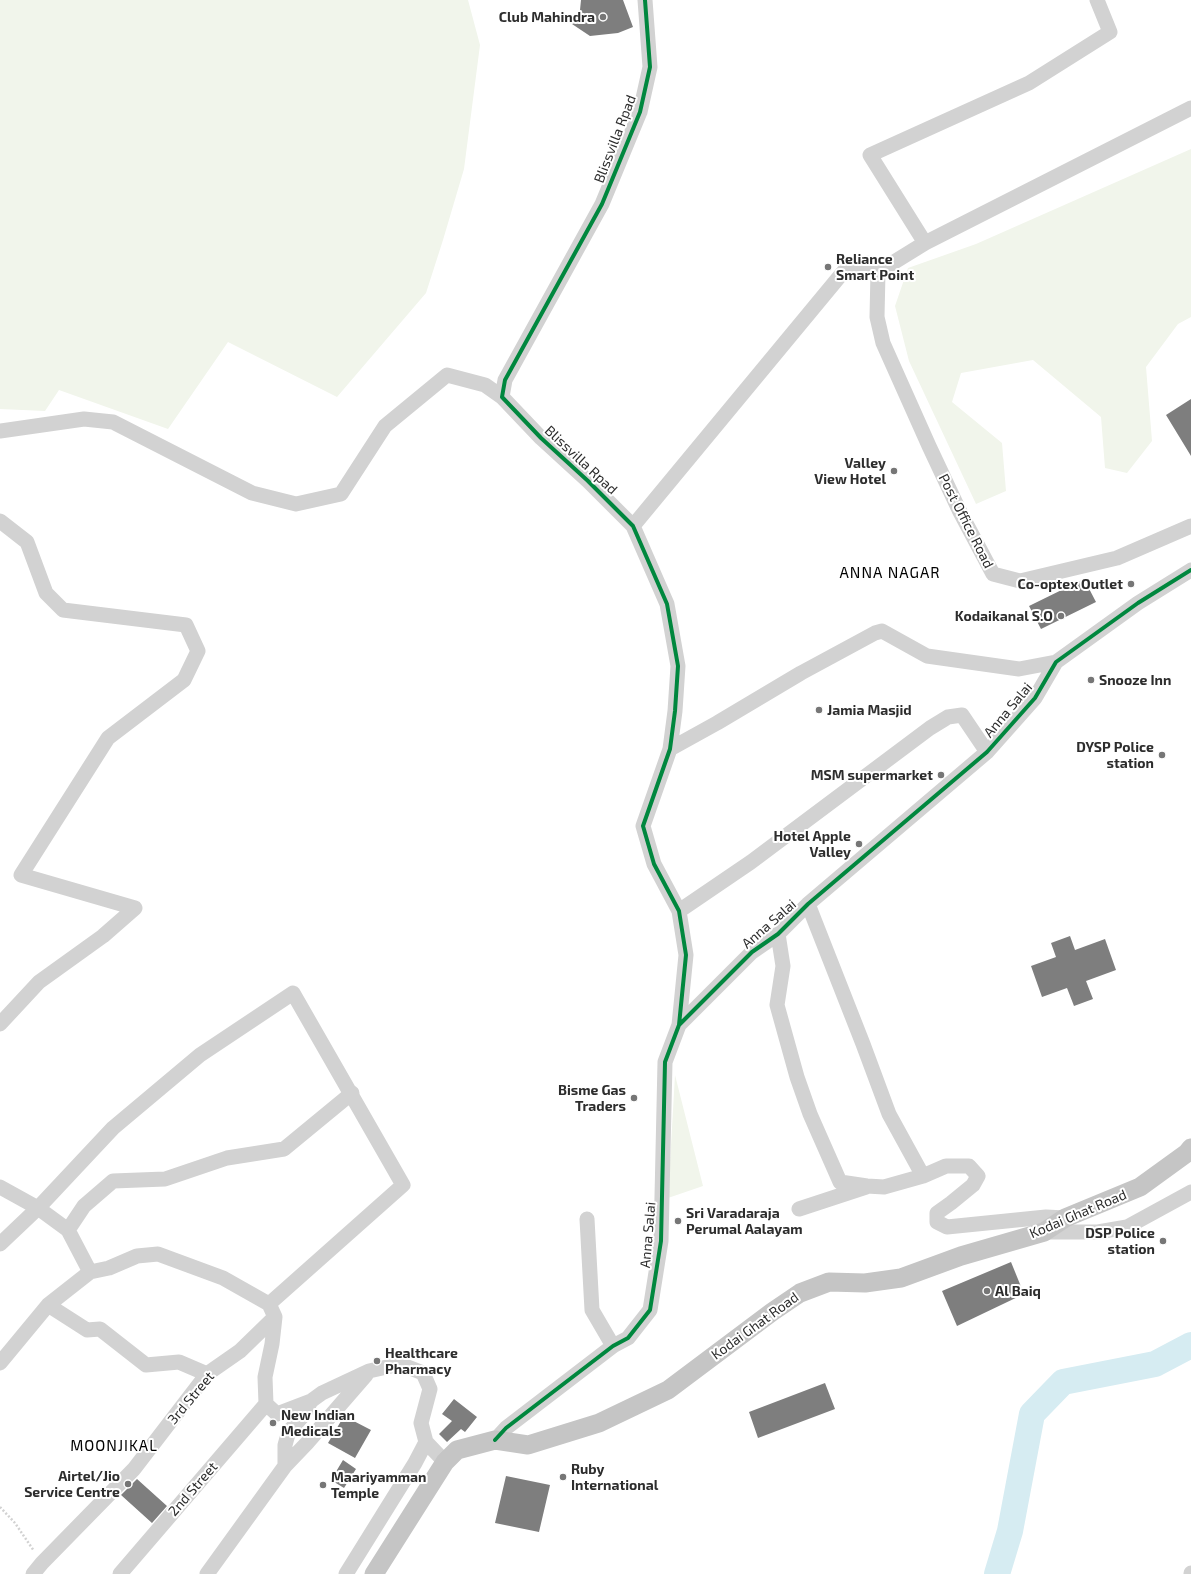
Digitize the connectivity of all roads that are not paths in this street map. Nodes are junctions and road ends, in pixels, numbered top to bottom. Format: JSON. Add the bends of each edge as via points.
{"nodes":[{"id":1,"x":645,"y":0,"type":"edge"},
{"id":2,"x":1097,"y":0,"type":"edge"},
{"id":3,"x":1191,"y":108,"type":"edge"},
{"id":4,"x":925,"y":243,"type":"junction"},
{"id":5,"x":878,"y":272,"type":"junction"},
{"id":6,"x":502,"y":397,"type":"junction"},
{"id":7,"x":0,"y":431,"type":"edge"},
{"id":8,"x":0,"y":521,"type":"edge"},
{"id":9,"x":633,"y":526,"type":"junction"},
{"id":10,"x":1191,"y":526,"type":"edge"},
{"id":11,"x":1191,"y":570,"type":"edge"},
{"id":12,"x":1056,"y":662,"type":"junction"},
{"id":13,"x":670,"y":749,"type":"junction"},
{"id":14,"x":988,"y":752,"type":"junction"},
{"id":15,"x":808,"y":904,"type":"junction"},
{"id":16,"x":679,"y":911,"type":"junction"},
{"id":17,"x":778,"y":934,"type":"junction"},
{"id":18,"x":0,"y":1024,"type":"edge"},
{"id":19,"x":679,"y":1026,"type":"junction"},
{"id":20,"x":352,"y":1093,"type":"junction"},
{"id":21,"x":1191,"y":1148,"type":"edge"},
{"id":22,"x":923,"y":1176,"type":"junction"},
{"id":23,"x":867,"y":1186,"type":"junction"},
{"id":24,"x":0,"y":1187,"type":"edge"},
{"id":25,"x":1191,"y":1192,"type":"edge"},
{"id":26,"x":38,"y":1208,"type":"junction"},
{"id":27,"x":799,"y":1209,"type":"dead end"},
{"id":28,"x":1065,"y":1218,"type":"junction"},
{"id":29,"x":587,"y":1219,"type":"dead end"},
{"id":30,"x":68,"y":1230,"type":"junction"},
{"id":31,"x":1044,"y":1232,"type":"junction"},
{"id":32,"x":0,"y":1244,"type":"edge"},
{"id":33,"x":90,"y":1272,"type":"junction"},
{"id":34,"x":48,"y":1305,"type":"junction"},
{"id":35,"x":272,"y":1310,"type":"junction"},
{"id":36,"x":613,"y":1346,"type":"junction"},
{"id":37,"x":0,"y":1363,"type":"edge"},
{"id":38,"x":369,"y":1371,"type":"junction"},
{"id":39,"x":207,"y":1374,"type":"junction"},
{"id":40,"x":311,"y":1401,"type":"junction"},
{"id":41,"x":266,"y":1404,"type":"junction"},
{"id":42,"x":495,"y":1440,"type":"junction"},
{"id":43,"x":426,"y":1442,"type":"junction"},
{"id":44,"x":445,"y":1462,"type":"junction"},
{"id":45,"x":285,"y":1466,"type":"junction"},
{"id":46,"x":38,"y":1568,"type":"edge"},
{"id":47,"x":120,"y":1574,"type":"edge"},
{"id":48,"x":207,"y":1574,"type":"edge"},
{"id":49,"x":346,"y":1574,"type":"edge"},
{"id":50,"x":374,"y":1574,"type":"edge"}],
"edges":[{"from":1,"to":6,"type":"street","name":"Blissvilla Rpad","via":[[650,67],[640,112],[602,204],[505,380]]},
{"from":2,"to":4,"type":"street","via":[[1110,32],[1029,83],[870,155]]},
{"from":3,"to":4,"type":"street"},
{"from":4,"to":5,"type":"street"},
{"from":5,"to":9,"type":"street","via":[[868,263],[849,265]]},
{"from":5,"to":10,"type":"street","name":"Post Office Road","via":[[877,317],[883,343],[960,512],[993,574],[1020,581],[1117,558]]},
{"from":6,"to":7,"type":"street","via":[[485,385],[447,375],[385,426],[340,494],[296,504],[252,493],[113,422],[84,419]]},
{"from":6,"to":9,"type":"street","name":"Blissvilla Rpad"},
{"from":8,"to":18,"type":"street","via":[[26,542],[46,593],[63,610],[186,625],[198,651],[184,680],[108,738],[21,875],[135,908],[103,936],[39,982]]},
{"from":9,"to":13,"type":"street","name":"Blissvilla Rpad","via":[[667,604],[678,666]]},
{"from":11,"to":12,"type":"street","name":"Anna Salai","via":[[1138,603]]},
{"from":12,"to":13,"type":"street","via":[[1019,669],[927,656],[882,631],[875,632]]},
{"from":12,"to":14,"type":"street","name":"Anna Salai","via":[[1036,698]]},
{"from":13,"to":16,"type":"street","name":"Blissvilla Rpad","via":[[643,826],[654,864]]},
{"from":14,"to":15,"type":"street","name":"Anna Salai"},
{"from":14,"to":16,"type":"street","via":[[962,715],[948,717],[752,862]]},
{"from":15,"to":17,"type":"street","name":"Anna Salai"},
{"from":15,"to":22,"type":"street","via":[[889,1114]]},
{"from":16,"to":19,"type":"street","name":"Blissvilla Rpad","via":[[686,955]]},
{"from":17,"to":19,"type":"street","name":"Anna Salai","via":[[752,952]]},
{"from":17,"to":23,"type":"street","via":[[783,966],[777,1005],[810,1114],[840,1182]]},
{"from":19,"to":36,"type":"street","name":"Anna Salai","via":[[664,1062],[661,1241],[650,1310],[628,1338]]},
{"from":20,"to":26,"type":"street","via":[[293,993],[200,1055],[119,1123]]},
{"from":20,"to":30,"type":"street","via":[[284,1149],[227,1158],[165,1179],[113,1180],[84,1206]]},
{"from":20,"to":35,"type":"street","name":"3rd Street","via":[[403,1185]]},
{"from":21,"to":28,"type":"main road","name":"Kodai Ghat Road","via":[[1187,1154],[1140,1187]]},
{"from":22,"to":23,"type":"street","via":[[884,1187]]},
{"from":22,"to":28,"type":"street","via":[[946,1166],[969,1166],[978,1176],[973,1185],[936,1213],[937,1222],[947,1227],[1046,1217]]},
{"from":23,"to":27,"type":"street"},
{"from":24,"to":26,"type":"street"},
{"from":25,"to":31,"type":"street","via":[[1127,1227],[1098,1232]]},
{"from":26,"to":30,"type":"street"},
{"from":26,"to":32,"type":"street"},
{"from":28,"to":31,"type":"main road","name":"Kodai Ghat Road"},
{"from":29,"to":36,"type":"street","via":[[592,1310]]},
{"from":30,"to":33,"type":"street"},
{"from":31,"to":42,"type":"main road","name":"Kodai Ghat Road","via":[[961,1256],[901,1278],[865,1283],[829,1282],[800,1293],[777,1308],[668,1390],[606,1420],[528,1445]]},
{"from":33,"to":34,"type":"street"},
{"from":33,"to":35,"type":"street","via":[[108,1268],[137,1256],[158,1254],[223,1278]]},
{"from":34,"to":37,"type":"street"},
{"from":34,"to":39,"type":"street","via":[[87,1330],[100,1329],[146,1365],[179,1362]]},
{"from":35,"to":39,"type":"street","name":"3rd Street","via":[[240,1351]]},
{"from":35,"to":41,"type":"street","via":[[272,1344],[265,1377]]},
{"from":36,"to":42,"type":"street","name":"Anna Salai","via":[[506,1428]]},
{"from":38,"to":40,"type":"street","via":[[322,1393]]},
{"from":38,"to":43,"type":"street","via":[[400,1364],[422,1373],[430,1389],[421,1422]]},
{"from":38,"to":45,"type":"street"},
{"from":39,"to":46,"type":"street","name":"3rd Street","via":[[134,1469]]},
{"from":40,"to":41,"type":"street","via":[[277,1414]]},
{"from":40,"to":45,"type":"street","via":[[303,1416],[289,1431],[285,1445]]},
{"from":41,"to":47,"type":"street","name":"2nd Street"},
{"from":42,"to":44,"type":"main road","name":"Kodai Ghat Road","via":[[457,1450]]},
{"from":43,"to":44,"type":"street"},
{"from":43,"to":49,"type":"street"},
{"from":44,"to":50,"type":"main road","name":"Kodai Ghat Road"},
{"from":45,"to":48,"type":"street"}]}
